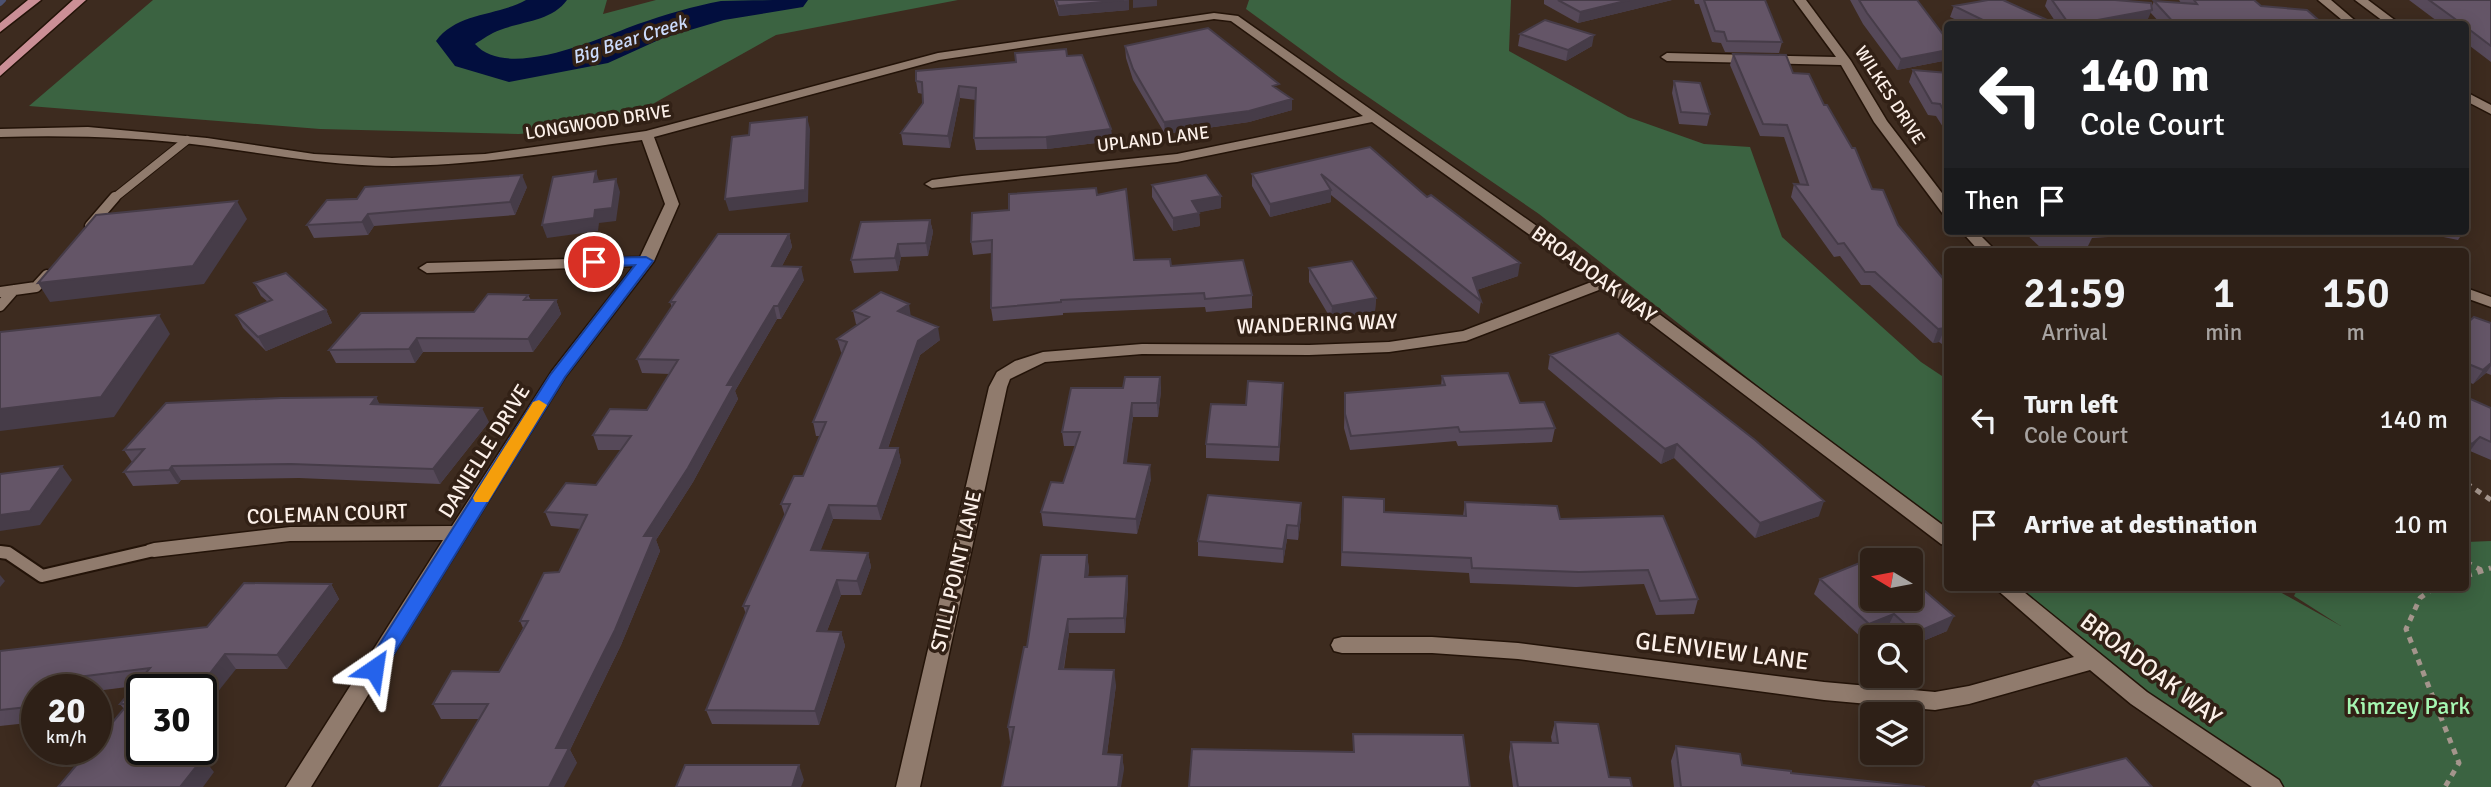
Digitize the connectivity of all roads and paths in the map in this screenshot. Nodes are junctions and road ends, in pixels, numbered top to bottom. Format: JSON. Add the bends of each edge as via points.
{"nodes":[{"id":1,"x":34,"y":0,"type":"edge"},
{"id":2,"x":80,"y":0,"type":"edge"},
{"id":3,"x":1800,"y":0,"type":"edge"},
{"id":4,"x":2324,"y":0,"type":"edge"},
{"id":5,"x":2361,"y":0,"type":"edge"},
{"id":6,"x":1234,"y":18,"type":"joint"},
{"id":7,"x":2349,"y":21,"type":"edge"},
{"id":8,"x":2389,"y":21,"type":"edge"},
{"id":9,"x":0,"y":29,"type":"edge"},
{"id":10,"x":1668,"y":57,"type":"dead end"},
{"id":11,"x":1845,"y":61,"type":"junction"},
{"id":12,"x":0,"y":72,"type":"edge"},
{"id":13,"x":2469,"y":98,"type":"edge"},
{"id":14,"x":2491,"y":110,"type":"edge"},
{"id":15,"x":1375,"y":117,"type":"junction"},
{"id":16,"x":0,"y":133,"type":"edge"},
{"id":17,"x":647,"y":135,"type":"junction"},
{"id":18,"x":187,"y":140,"type":"junction"},
{"id":19,"x":932,"y":184,"type":"dead end"},
{"id":20,"x":1944,"y":206,"type":"edge"},
{"id":21,"x":1972,"y":235,"type":"edge"},
{"id":22,"x":81,"y":236,"type":"edge"},
{"id":23,"x":1985,"y":248,"type":"edge"},
{"id":24,"x":646,"y":261,"type":"junction"},
{"id":25,"x":54,"y":267,"type":"edge"},
{"id":26,"x":427,"y":268,"type":"dead end"},
{"id":27,"x":1606,"y":282,"type":"junction"},
{"id":28,"x":14,"y":290,"type":"junction"},
{"id":29,"x":0,"y":292,"type":"edge"},
{"id":30,"x":2469,"y":294,"type":"edge"},
{"id":31,"x":2491,"y":302,"type":"edge"},
{"id":32,"x":0,"y":306,"type":"edge"},
{"id":33,"x":1021,"y":365,"type":"joint"},
{"id":34,"x":2469,"y":485,"type":"edge"},
{"id":35,"x":2491,"y":500,"type":"edge"},
{"id":36,"x":460,"y":533,"type":"junction"},
{"id":37,"x":1944,"y":536,"type":"edge"},
{"id":38,"x":153,"y":550,"type":"joint"},
{"id":39,"x":0,"y":552,"type":"edge"},
{"id":40,"x":2469,"y":564,"type":"edge"},
{"id":41,"x":2491,"y":568,"type":"edge"},
{"id":42,"x":2482,"y":570,"type":"junction"},
{"id":43,"x":2469,"y":575,"type":"edge"},
{"id":44,"x":2009,"y":591,"type":"edge"},
{"id":45,"x":2430,"y":591,"type":"edge"},
{"id":46,"x":1342,"y":645,"type":"dead end"},
{"id":47,"x":2091,"y":660,"type":"junction"},
{"id":48,"x":298,"y":787,"type":"edge"},
{"id":49,"x":908,"y":787,"type":"edge"},
{"id":50,"x":2271,"y":787,"type":"edge"},
{"id":51,"x":2445,"y":787,"type":"edge"}],
"edges":[{"from":1,"to":9,"type":"main road"},
{"from":2,"to":12,"type":"main road"},
{"from":3,"to":11,"type":"street","name":"WILKES DRIVE"},
{"from":4,"to":7,"type":"street"},
{"from":5,"to":8,"type":"street"},
{"from":6,"to":15,"type":"street","name":"BROADOAK WAY"},
{"from":6,"to":17,"type":"street","name":"LONGWOOD DRIVE","via":[[1214,16],[938,57]]},
{"from":10,"to":11,"type":"street"},
{"from":11,"to":20,"type":"street","name":"WILKES DRIVE","via":[[1881,122]]},
{"from":13,"to":14,"type":"street"},
{"from":15,"to":19,"type":"street","name":"UPLAND LANE","via":[[1174,158]]},
{"from":15,"to":27,"type":"street","name":"BROADOAK WAY"},
{"from":16,"to":18,"type":"street","name":"LONGWOOD DRIVE","via":[[88,131]]},
{"from":17,"to":18,"type":"street","name":"LONGWOOD DRIVE","via":[[485,158],[392,162],[314,158]]},
{"from":17,"to":24,"type":"street","name":"DANIELLE DRIVE","via":[[673,204]]},
{"from":18,"to":22,"type":"lane","via":[[116,195]]},
{"from":21,"to":23,"type":"street"},
{"from":24,"to":26,"type":"street"},
{"from":24,"to":36,"type":"street","name":"DANIELLE DRIVE","via":[[558,375]]},
{"from":25,"to":28,"type":"lane","via":[[36,287]]},
{"from":27,"to":33,"type":"street","name":"WANDERING WAY","via":[[1466,337],[1309,350],[1142,349],[1043,356]]},
{"from":27,"to":37,"type":"street","name":"BROADOAK WAY"},
{"from":28,"to":29,"type":"lane"},
{"from":28,"to":32,"type":"lane"},
{"from":30,"to":31,"type":"street"},
{"from":33,"to":49,"type":"street","name":"STILL POINT LANE","via":[[1003,376],[998,387]]},
{"from":34,"to":35,"type":"path"},
{"from":36,"to":38,"type":"street","name":"COLEMAN COURT","via":[[290,534]]},
{"from":36,"to":48,"type":"street","name":"DANIELLE DRIVE"},
{"from":38,"to":39,"type":"lane","via":[[42,576]]},
{"from":40,"to":42,"type":"path"},
{"from":41,"to":42,"type":"path"},
{"from":42,"to":43,"type":"path"},
{"from":44,"to":47,"type":"street","name":"BROADOAK WAY"},
{"from":45,"to":51,"type":"path","via":[[2420,598],[2406,629],[2455,746],[2459,763]]},
{"from":46,"to":47,"type":"street","name":"GLENVIEW LANE","via":[[1518,651],[1935,701]]},
{"from":47,"to":50,"type":"street","name":"BROADOAK WAY"}]}
